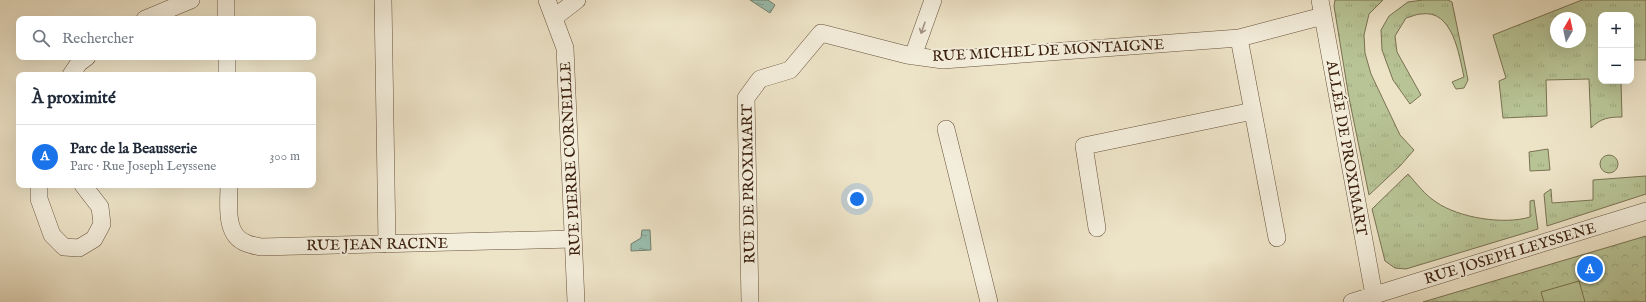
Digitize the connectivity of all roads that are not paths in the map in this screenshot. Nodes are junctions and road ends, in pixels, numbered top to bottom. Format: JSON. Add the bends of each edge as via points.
{"nodes":[{"id":1,"x":191,"y":0,"type":"edge"},
{"id":2,"x":226,"y":0,"type":"edge"},
{"id":3,"x":383,"y":0,"type":"edge"},
{"id":4,"x":548,"y":0,"type":"edge"},
{"id":5,"x":577,"y":0,"type":"edge"},
{"id":6,"x":933,"y":0,"type":"edge"},
{"id":7,"x":1322,"y":8,"type":"edge"},
{"id":8,"x":152,"y":16,"type":"edge"},
{"id":9,"x":226,"y":16,"type":"edge"},
{"id":10,"x":555,"y":17,"type":"junction"},
{"id":11,"x":1239,"y":38,"type":"junction"},
{"id":12,"x":913,"y":56,"type":"junction"},
{"id":13,"x":83,"y":60,"type":"edge"},
{"id":14,"x":227,"y":60,"type":"edge"},
{"id":15,"x":790,"y":70,"type":"joint"},
{"id":16,"x":73,"y":72,"type":"edge"},
{"id":17,"x":227,"y":72,"type":"edge"},
{"id":18,"x":1253,"y":111,"type":"junction"},
{"id":19,"x":946,"y":129,"type":"dead end"},
{"id":20,"x":39,"y":188,"type":"edge"},
{"id":21,"x":85,"y":188,"type":"edge"},
{"id":22,"x":229,"y":188,"type":"edge"},
{"id":23,"x":1646,"y":211,"type":"edge"},
{"id":24,"x":1097,"y":228,"type":"dead end"},
{"id":25,"x":1277,"y":238,"type":"dead end"},
{"id":26,"x":573,"y":240,"type":"junction"},
{"id":27,"x":387,"y":244,"type":"junction"},
{"id":28,"x":1374,"y":295,"type":"junction"},
{"id":29,"x":576,"y":302,"type":"edge"},
{"id":30,"x":750,"y":302,"type":"edge"},
{"id":31,"x":989,"y":302,"type":"edge"},
{"id":32,"x":1352,"y":302,"type":"edge"}],
"edges":[{"from":1,"to":8,"type":"street"},
{"from":2,"to":9,"type":"street"},
{"from":3,"to":27,"type":"street"},
{"from":4,"to":10,"type":"street","name":"RUE PIERRE CORNEILLE"},
{"from":5,"to":10,"type":"street"},
{"from":6,"to":12,"type":"street","one_way":true},
{"from":7,"to":11,"type":"street","name":"RUE MICHEL DE MONTAIGNE"},
{"from":7,"to":28,"type":"street","name":"ALLÉE DE PROXIMART"},
{"from":10,"to":26,"type":"street","name":"RUE PIERRE CORNEILLE","via":[[565,48]]},
{"from":11,"to":12,"type":"street","name":"RUE MICHEL DE MONTAIGNE","via":[[943,60]]},
{"from":11,"to":18,"type":"street"},
{"from":12,"to":15,"type":"street","name":"RUE MICHEL DE MONTAIGNE","via":[[821,33]]},
{"from":13,"to":16,"type":"street"},
{"from":14,"to":17,"type":"street"},
{"from":15,"to":30,"type":"street","name":"RUE DE PROXIMART","via":[[760,79],[746,98]]},
{"from":18,"to":24,"type":"street","via":[[1084,146]]},
{"from":18,"to":25,"type":"street"},
{"from":19,"to":31,"type":"street"},
{"from":20,"to":21,"type":"street","via":[[39,199],[52,235],[64,247],[79,248],[94,239],[102,224],[100,207]]},
{"from":22,"to":27,"type":"street","name":"RUE JEAN RACINE","via":[[229,221],[234,234],[244,243],[261,247]]},
{"from":23,"to":28,"type":"street","name":"RUE JOSEPH LEYSSENE"},
{"from":26,"to":27,"type":"street","name":"RUE JEAN RACINE"},
{"from":26,"to":29,"type":"street","name":"RUE PIERRE CORNEILLE"},
{"from":28,"to":32,"type":"street","name":"RUE JOSEPH LEYSSENE"}]}
